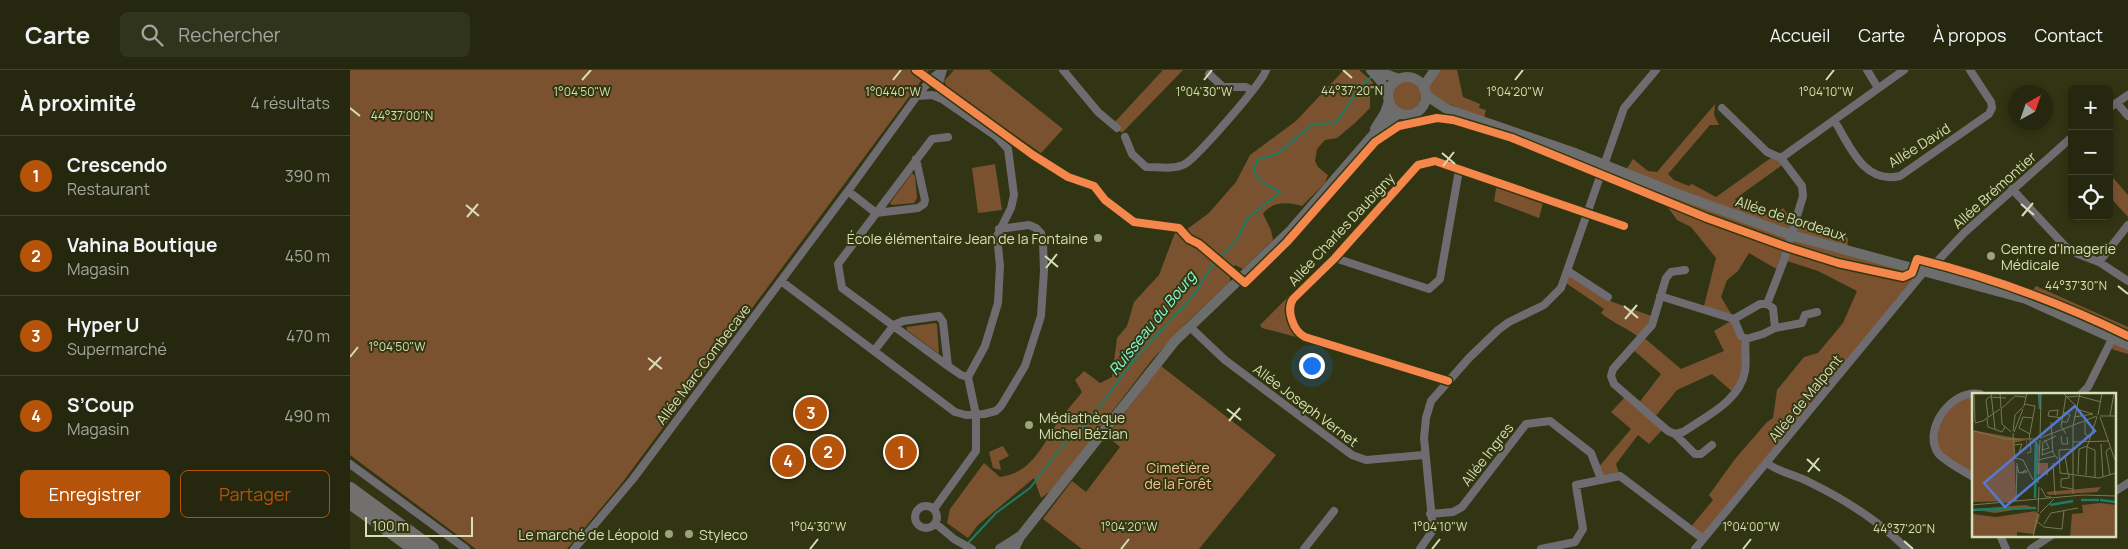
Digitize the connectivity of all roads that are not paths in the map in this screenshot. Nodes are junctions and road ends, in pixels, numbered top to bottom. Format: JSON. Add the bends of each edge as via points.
{"nodes":[{"id":1,"x":943,"y":70,"type":"edge"},
{"id":2,"x":1063,"y":70,"type":"edge"},
{"id":3,"x":1266,"y":70,"type":"edge"},
{"id":4,"x":1428,"y":70,"type":"edge"},
{"id":5,"x":1435,"y":70,"type":"edge"},
{"id":6,"x":1656,"y":70,"type":"edge"},
{"id":7,"x":1866,"y":70,"type":"edge"},
{"id":8,"x":1904,"y":70,"type":"edge"},
{"id":9,"x":1970,"y":70,"type":"edge"},
{"id":10,"x":1376,"y":73,"type":"edge"},
{"id":11,"x":1209,"y":74,"type":"dead end"},
{"id":12,"x":1411,"y":78,"type":"junction"},
{"id":13,"x":1399,"y":79,"type":"junction"},
{"id":14,"x":1878,"y":88,"type":"junction"},
{"id":15,"x":1424,"y":90,"type":"junction"},
{"id":16,"x":1252,"y":91,"type":"junction"},
{"id":17,"x":2128,"y":95,"type":"edge"},
{"id":18,"x":918,"y":96,"type":"junction"},
{"id":19,"x":942,"y":98,"type":"junction"},
{"id":20,"x":1388,"y":98,"type":"junction"},
{"id":21,"x":2117,"y":103,"type":"junction"},
{"id":22,"x":2113,"y":106,"type":"edge"},
{"id":23,"x":1722,"y":108,"type":"dead end"},
{"id":24,"x":1447,"y":109,"type":"junction"},
{"id":25,"x":1417,"y":112,"type":"junction"},
{"id":26,"x":1399,"y":113,"type":"junction"},
{"id":27,"x":2128,"y":116,"type":"edge"},
{"id":28,"x":1834,"y":120,"type":"junction"},
{"id":29,"x":1117,"y":128,"type":"dead end"},
{"id":30,"x":1372,"y":135,"type":"junction"},
{"id":31,"x":948,"y":137,"type":"dead end"},
{"id":32,"x":1125,"y":137,"type":"dead end"},
{"id":33,"x":2068,"y":140,"type":"edge"},
{"id":34,"x":1781,"y":158,"type":"junction"},
{"id":35,"x":916,"y":160,"type":"junction"},
{"id":36,"x":1604,"y":165,"type":"junction"},
{"id":37,"x":1459,"y":170,"type":"junction"},
{"id":38,"x":2012,"y":189,"type":"junction"},
{"id":39,"x":848,"y":191,"type":"junction"},
{"id":40,"x":876,"y":213,"type":"junction"},
{"id":41,"x":1587,"y":214,"type":"junction"},
{"id":42,"x":2128,"y":225,"type":"edge"},
{"id":43,"x":1624,"y":226,"type":"dead end"},
{"id":44,"x":998,"y":232,"type":"junction"},
{"id":45,"x":1791,"y":235,"type":"junction"},
{"id":46,"x":1335,"y":258,"type":"junction"},
{"id":47,"x":2099,"y":262,"type":"junction"},
{"id":48,"x":1935,"y":264,"type":"joint"},
{"id":49,"x":1685,"y":270,"type":"dead end"},
{"id":50,"x":1568,"y":271,"type":"junction"},
{"id":51,"x":1926,"y":271,"type":"junction"},
{"id":52,"x":781,"y":281,"type":"junction"},
{"id":53,"x":2128,"y":281,"type":"edge"},
{"id":54,"x":1660,"y":296,"type":"junction"},
{"id":55,"x":1608,"y":297,"type":"dead end"},
{"id":56,"x":1767,"y":304,"type":"junction"},
{"id":57,"x":1817,"y":312,"type":"dead end"},
{"id":58,"x":1734,"y":319,"type":"junction"},
{"id":59,"x":894,"y":325,"type":"junction"},
{"id":60,"x":1190,"y":327,"type":"junction"},
{"id":61,"x":1775,"y":328,"type":"junction"},
{"id":62,"x":2113,"y":337,"type":"junction"},
{"id":63,"x":1746,"y":339,"type":"junction"},
{"id":64,"x":2128,"y":345,"type":"edge"},
{"id":65,"x":874,"y":351,"type":"junction"},
{"id":66,"x":948,"y":366,"type":"junction"},
{"id":67,"x":968,"y":377,"type":"junction"},
{"id":68,"x":1448,"y":380,"type":"junction"},
{"id":69,"x":1976,"y":393,"type":"edge"},
{"id":70,"x":2082,"y":393,"type":"edge"},
{"id":71,"x":976,"y":415,"type":"junction"},
{"id":72,"x":1675,"y":434,"type":"junction"},
{"id":73,"x":1712,"y":444,"type":"dead end"},
{"id":74,"x":1424,"y":456,"type":"junction"},
{"id":75,"x":1767,"y":463,"type":"junction"},
{"id":76,"x":350,"y":464,"type":"edge"},
{"id":77,"x":1972,"y":476,"type":"edge"},
{"id":78,"x":1601,"y":478,"type":"junction"},
{"id":79,"x":2128,"y":483,"type":"edge"},
{"id":80,"x":350,"y":489,"type":"edge"},
{"id":81,"x":2116,"y":491,"type":"edge"},
{"id":82,"x":350,"y":502,"type":"edge"},
{"id":83,"x":934,"y":509,"type":"junction"},
{"id":84,"x":1334,"y":511,"type":"dead end"},
{"id":85,"x":1430,"y":514,"type":"junction"},
{"id":86,"x":935,"y":523,"type":"junction"},
{"id":87,"x":2000,"y":536,"type":"edge"},
{"id":88,"x":2050,"y":536,"type":"edge"},
{"id":89,"x":1020,"y":537,"type":"junction"},
{"id":90,"x":1703,"y":539,"type":"junction"},
{"id":91,"x":956,"y":540,"type":"junction"},
{"id":92,"x":414,"y":549,"type":"edge"},
{"id":93,"x":432,"y":549,"type":"edge"},
{"id":94,"x":466,"y":549,"type":"edge"},
{"id":95,"x":574,"y":549,"type":"edge"},
{"id":96,"x":963,"y":549,"type":"edge"},
{"id":97,"x":972,"y":549,"type":"edge"},
{"id":98,"x":1000,"y":549,"type":"edge"},
{"id":99,"x":1014,"y":549,"type":"edge"},
{"id":100,"x":1304,"y":549,"type":"edge"},
{"id":101,"x":1420,"y":549,"type":"edge"},
{"id":102,"x":1541,"y":549,"type":"edge"},
{"id":103,"x":1695,"y":549,"type":"edge"},
{"id":104,"x":1907,"y":549,"type":"edge"},
{"id":105,"x":2006,"y":549,"type":"edge"},
{"id":106,"x":2031,"y":549,"type":"edge"}],
"edges":[{"from":1,"to":18,"type":"street","name":"Allée Marc Combecave"},
{"from":1,"to":19,"type":"street","name":"Allée Marc Combecave","via":[[938,86]]},
{"from":2,"to":29,"type":"street","via":[[1098,112]]},
{"from":3,"to":16,"type":"street"},
{"from":4,"to":12,"type":"main road"},
{"from":5,"to":15,"type":"main road"},
{"from":6,"to":36,"type":"street","via":[[1624,108]]},
{"from":7,"to":14,"type":"street"},
{"from":8,"to":14,"type":"street"},
{"from":9,"to":28,"type":"street","name":"Allée David","via":[[1991,102],[1989,114],[1900,176],[1890,179],[1865,169]]},
{"from":10,"to":13,"type":"main road"},
{"from":10,"to":20,"type":"main road"},
{"from":11,"to":16,"type":"street","via":[[1223,87],[1246,87]]},
{"from":12,"to":13,"type":"main road"},
{"from":12,"to":15,"type":"main road"},
{"from":13,"to":20,"type":"main road","via":[[1391,85]]},
{"from":14,"to":28,"type":"street"},
{"from":15,"to":24,"type":"main road","name":"Allée de Bordeaux"},
{"from":15,"to":25,"type":"main road","via":[[1424,103]]},
{"from":16,"to":32,"type":"street","via":[[1196,155],[1184,164],[1169,168],[1146,167],[1132,154]]},
{"from":17,"to":21,"type":"street"},
{"from":18,"to":19,"type":"street"},
{"from":18,"to":39,"type":"street","name":"Allée Marc Combecave"},
{"from":19,"to":44,"type":"street","via":[[997,137],[1008,149],[1014,200]]},
{"from":20,"to":26,"type":"main road"},
{"from":20,"to":30,"type":"main road","via":[[1385,113]]},
{"from":21,"to":22,"type":"street"},
{"from":21,"to":27,"type":"street"},
{"from":23,"to":34,"type":"street","via":[[1767,152]]},
{"from":24,"to":25,"type":"main road","name":"Allée de Bordeaux"},
{"from":24,"to":36,"type":"main road","name":"Allée de Bordeaux"},
{"from":25,"to":26,"type":"main road"},
{"from":26,"to":30,"type":"main road"},
{"from":28,"to":34,"type":"street"},
{"from":30,"to":60,"type":"main road","via":[[1291,230]]},
{"from":31,"to":35,"type":"street","via":[[932,139]]},
{"from":33,"to":38,"type":"street","name":"Allée Brémontier"},
{"from":34,"to":45,"type":"street","via":[[1802,186],[1803,196]]},
{"from":35,"to":40,"type":"street"},
{"from":35,"to":40,"type":"street","via":[[924,204],[918,208]]},
{"from":36,"to":41,"type":"street"},
{"from":36,"to":45,"type":"main road","name":"Allée de Bordeaux"},
{"from":37,"to":41,"type":"street","name":"Allée Charles Daubigny"},
{"from":37,"to":46,"type":"street","name":"Allée Charles Daubigny","via":[[1435,161],[1418,165]]},
{"from":37,"to":46,"type":"street","via":[[1440,279],[1429,289]]},
{"from":38,"to":47,"type":"street","via":[[2065,246]]},
{"from":38,"to":48,"type":"street","name":"Allée Brémontier"},
{"from":39,"to":40,"type":"street"},
{"from":39,"to":52,"type":"street","name":"Allée Marc Combecave"},
{"from":40,"to":59,"type":"street","via":[[838,264],[842,288]]},
{"from":41,"to":43,"type":"street","name":"Allée Charles Daubigny"},
{"from":41,"to":50,"type":"street"},
{"from":42,"to":47,"type":"street"},
{"from":44,"to":67,"type":"street","via":[[998,303],[985,346]]},
{"from":44,"to":71,"type":"street","via":[[1029,224],[1041,233],[1043,298],[1032,348],[1012,390],[999,408]]},
{"from":45,"to":51,"type":"main road","name":"Allée de Bordeaux"},
{"from":45,"to":56,"type":"street"},
{"from":46,"to":68,"type":"street","name":"Allée Charles Daubigny","via":[[1290,303],[1294,326],[1299,334]]},
{"from":47,"to":53,"type":"street"},
{"from":48,"to":51,"type":"street","name":"Allée de Malpont"},
{"from":49,"to":54,"type":"street","via":[[1671,272]]},
{"from":50,"to":55,"type":"street"},
{"from":50,"to":68,"type":"street","via":[[1555,296],[1504,325]]},
{"from":51,"to":62,"type":"main road","name":"Allée de Bordeaux","via":[[2026,299]]},
{"from":51,"to":75,"type":"street","name":"Allée de Malpont"},
{"from":52,"to":65,"type":"street"},
{"from":52,"to":95,"type":"street","name":"Allée Marc Combecave","via":[[633,479]]},
{"from":54,"to":58,"type":"street"},
{"from":54,"to":72,"type":"street","via":[[1652,325],[1613,369],[1611,376],[1614,384]]},
{"from":56,"to":58,"type":"street","via":[[1760,304]]},
{"from":56,"to":61,"type":"street","via":[[1773,308]]},
{"from":57,"to":61,"type":"street","via":[[1805,315],[1802,323]]},
{"from":58,"to":63,"type":"street","via":[[1741,336]]},
{"from":59,"to":65,"type":"street"},
{"from":59,"to":66,"type":"street"},
{"from":59,"to":66,"type":"street","via":[[939,316],[943,322]]},
{"from":60,"to":74,"type":"street","name":"Allée Joseph Vernet","via":[[1225,360],[1352,455],[1366,460]]},
{"from":60,"to":89,"type":"main road","via":[[1164,355]]},
{"from":61,"to":63,"type":"street"},
{"from":62,"to":64,"type":"main road","name":"Allée de Bordeaux"},
{"from":62,"to":70,"type":"street"},
{"from":63,"to":72,"type":"street","via":[[1746,369],[1742,385],[1732,398],[1683,432]]},
{"from":65,"to":71,"type":"street","via":[[958,414]]},
{"from":66,"to":67,"type":"street"},
{"from":67,"to":71,"type":"street"},
{"from":68,"to":74,"type":"street","via":[[1430,405],[1425,423]]},
{"from":69,"to":77,"type":"street","via":[[1964,394],[1950,402],[1932,440],[1939,454]]},
{"from":71,"to":83,"type":"street","via":[[975,456]]},
{"from":72,"to":73,"type":"street","via":[[1695,454],[1701,454]]},
{"from":74,"to":85,"type":"street"},
{"from":75,"to":90,"type":"street","name":"Allée de Malpont"},
{"from":75,"to":104,"type":"street","via":[[1851,504]]},
{"from":76,"to":94,"type":"street"},
{"from":78,"to":85,"type":"street","name":"Allée Ingres","via":[[1591,453],[1550,421],[1526,424],[1462,507],[1453,512]]},
{"from":78,"to":90,"type":"street","via":[[1620,476]]},
{"from":78,"to":102,"type":"street","via":[[1576,486],[1583,528],[1575,542]]},
{"from":79,"to":81,"type":"street"},
{"from":80,"to":93,"type":"highway"},
{"from":82,"to":92,"type":"highway"},
{"from":83,"to":86,"type":"street"},
{"from":83,"to":86,"type":"street","via":[[928,506],[920,508],[916,517],[924,527]]},
{"from":84,"to":100,"type":"street"},
{"from":85,"to":101,"type":"street","via":[[1433,532]]},
{"from":86,"to":91,"type":"street"},
{"from":87,"to":105,"type":"street"},
{"from":88,"to":106,"type":"street"},
{"from":89,"to":98,"type":"main road"},
{"from":89,"to":99,"type":"main road"},
{"from":90,"to":103,"type":"street","name":"Allée de Malpont"},
{"from":91,"to":96,"type":"street"},
{"from":91,"to":97,"type":"street"}]}
